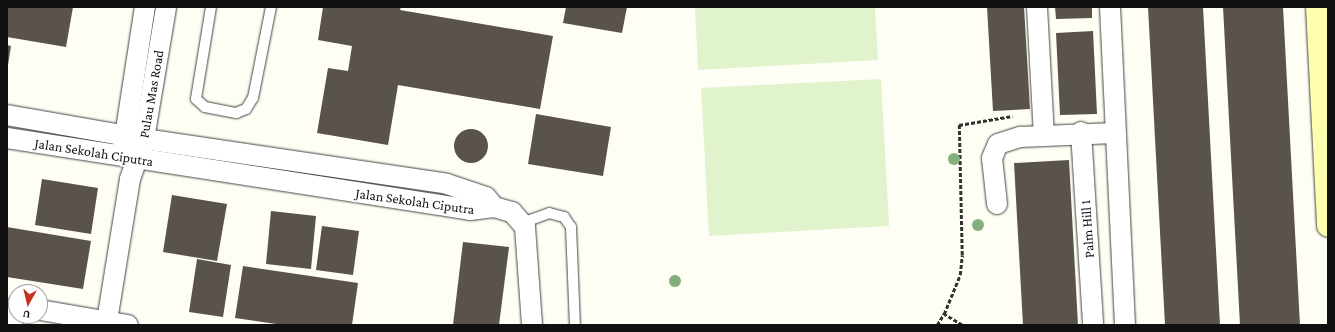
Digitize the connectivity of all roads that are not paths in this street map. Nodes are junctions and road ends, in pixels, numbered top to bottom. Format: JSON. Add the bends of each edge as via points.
{"nodes":[{"id":1,"x":145,"y":7,"type":"edge"},
{"id":2,"x":166,"y":7,"type":"edge"},
{"id":3,"x":211,"y":7,"type":"edge"},
{"id":4,"x":271,"y":7,"type":"edge"},
{"id":5,"x":1037,"y":7,"type":"edge"},
{"id":6,"x":1110,"y":7,"type":"edge"},
{"id":7,"x":1317,"y":7,"type":"edge"},
{"id":8,"x":7,"y":115,"type":"edge"},
{"id":9,"x":1081,"y":132,"type":"junction"},
{"id":10,"x":1114,"y":133,"type":"junction"},
{"id":11,"x":124,"y":136,"type":"junction"},
{"id":12,"x":1044,"y":136,"type":"junction"},
{"id":13,"x":7,"y":138,"type":"edge"},
{"id":14,"x":144,"y":139,"type":"junction"},
{"id":15,"x":131,"y":158,"type":"junction"},
{"id":16,"x":997,"y":204,"type":"dead end"},
{"id":17,"x":494,"y":206,"type":"junction"},
{"id":18,"x":522,"y":223,"type":"junction"},
{"id":19,"x":1328,"y":226,"type":"edge"},
{"id":20,"x":48,"y":311,"type":"edge"},
{"id":21,"x":107,"y":321,"type":"junction"},
{"id":22,"x":128,"y":325,"type":"edge"},
{"id":23,"x":532,"y":325,"type":"edge"},
{"id":24,"x":575,"y":325,"type":"edge"},
{"id":25,"x":1093,"y":325,"type":"edge"},
{"id":26,"x":1125,"y":325,"type":"edge"}],
"edges":[{"from":1,"to":11,"type":"street","name":"Pulau Mas Road"},
{"from":2,"to":14,"type":"street","name":"Pulau Mas Road"},
{"from":3,"to":4,"type":"lane","via":[[196,99],[205,107],[236,113],[246,110],[253,98]]},
{"from":5,"to":12,"type":"street"},
{"from":6,"to":10,"type":"street"},
{"from":7,"to":19,"type":"main road"},
{"from":8,"to":11,"type":"street","name":"Jalan Sekolah Ciputra"},
{"from":9,"to":10,"type":"street"},
{"from":9,"to":12,"type":"street"},
{"from":9,"to":25,"type":"street","name":"Palm Hill 1"},
{"from":10,"to":26,"type":"street"},
{"from":11,"to":14,"type":"street","name":"Jalan Sekolah Ciputra"},
{"from":11,"to":15,"type":"street","name":"Pulau Mas Road"},
{"from":12,"to":16,"type":"street","via":[[1008,140],[994,150]]},
{"from":13,"to":15,"type":"street","name":"Jalan Sekolah Ciputra"},
{"from":14,"to":15,"type":"street","name":"Pulau Mas Road"},
{"from":14,"to":17,"type":"street","name":"Jalan Sekolah Ciputra","via":[[447,184],[486,197]]},
{"from":15,"to":17,"type":"street","name":"Jalan Sekolah Ciputra","via":[[470,210]]},
{"from":15,"to":21,"type":"street","name":"Pulau Mas Road","via":[[130,179]]},
{"from":17,"to":18,"type":"street","via":[[512,212]]},
{"from":18,"to":23,"type":"street","via":[[526,231]]},
{"from":18,"to":24,"type":"lane","via":[[549,213],[564,217],[571,227]]},
{"from":20,"to":21,"type":"street"},
{"from":21,"to":22,"type":"street"}]}
